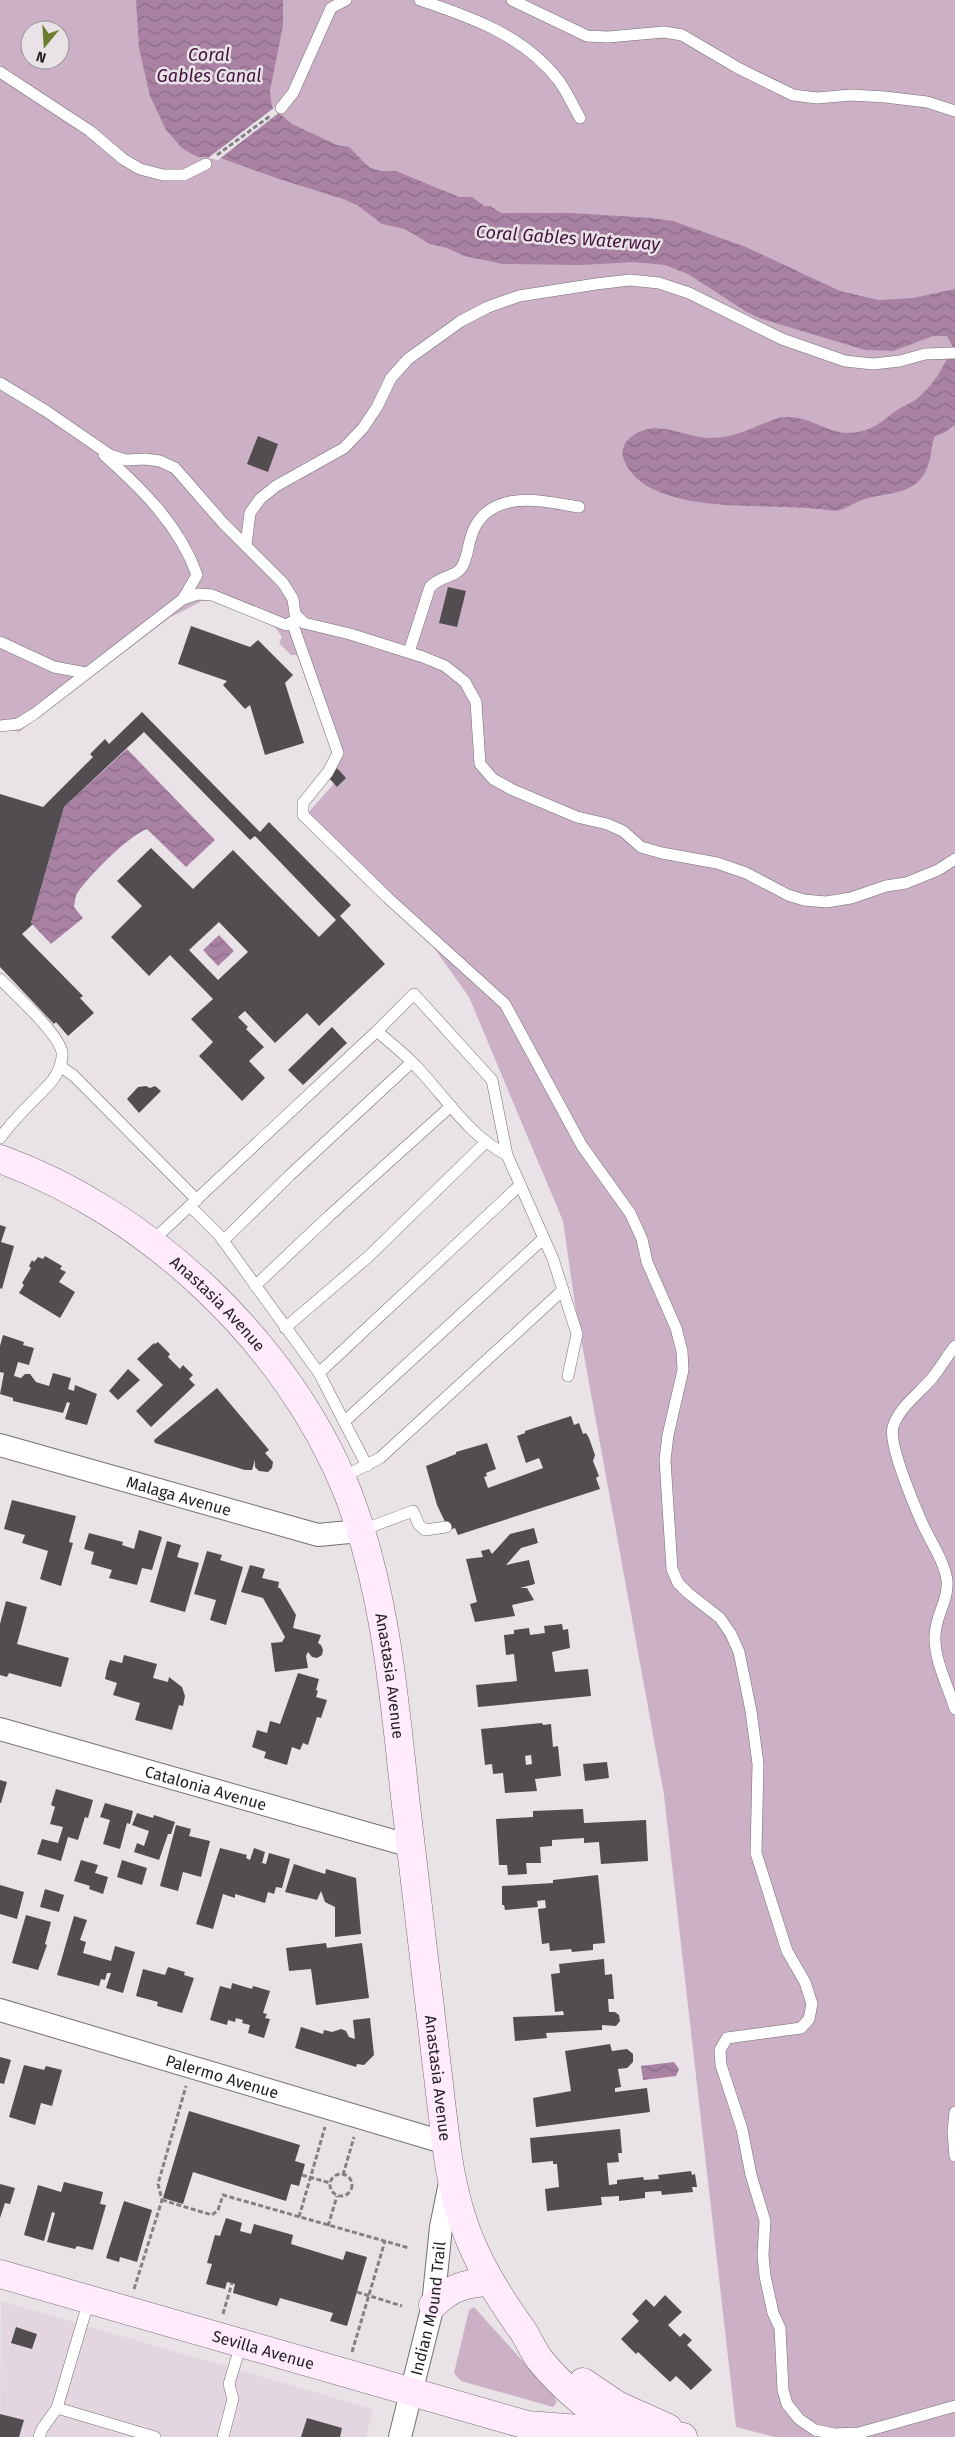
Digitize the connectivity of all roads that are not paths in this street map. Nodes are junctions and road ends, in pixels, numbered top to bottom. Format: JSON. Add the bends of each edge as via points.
{"nodes":[{"id":1,"x":346,"y":0,"type":"edge"},
{"id":2,"x":423,"y":0,"type":"edge"},
{"id":3,"x":512,"y":0,"type":"edge"},
{"id":4,"x":0,"y":72,"type":"edge"},
{"id":5,"x":281,"y":108,"type":"road end"},
{"id":6,"x":955,"y":111,"type":"edge"},
{"id":7,"x":580,"y":118,"type":"dead end"},
{"id":8,"x":206,"y":164,"type":"road end"},
{"id":9,"x":950,"y":352,"type":"edge"},
{"id":10,"x":0,"y":383,"type":"edge"},
{"id":11,"x":95,"y":447,"type":"junction"},
{"id":12,"x":579,"y":507,"type":"dead end"},
{"id":13,"x":246,"y":544,"type":"junction"},
{"id":14,"x":184,"y":599,"type":"junction"},
{"id":15,"x":295,"y":620,"type":"junction"},
{"id":16,"x":0,"y":642,"type":"edge"},
{"id":17,"x":409,"y":652,"type":"junction"},
{"id":18,"x":86,"y":673,"type":"junction"},
{"id":19,"x":0,"y":726,"type":"edge"},
{"id":20,"x":955,"y":859,"type":"edge"},
{"id":21,"x":0,"y":979,"type":"edge"},
{"id":22,"x":377,"y":1032,"type":"junction"},
{"id":23,"x":412,"y":1062,"type":"junction"},
{"id":24,"x":60,"y":1066,"type":"junction"},
{"id":25,"x":451,"y":1106,"type":"junction"},
{"id":26,"x":6,"y":1122,"type":"edge"},
{"id":27,"x":0,"y":1138,"type":"edge"},
{"id":28,"x":486,"y":1142,"type":"junction"},
{"id":29,"x":507,"y":1155,"type":"junction"},
{"id":30,"x":0,"y":1159,"type":"edge"},
{"id":31,"x":520,"y":1185,"type":"junction"},
{"id":32,"x":194,"y":1203,"type":"junction"},
{"id":33,"x":544,"y":1238,"type":"junction"},
{"id":34,"x":223,"y":1241,"type":"junction"},
{"id":35,"x":151,"y":1242,"type":"junction"},
{"id":36,"x":255,"y":1286,"type":"junction"},
{"id":37,"x":563,"y":1290,"type":"junction"},
{"id":38,"x":286,"y":1328,"type":"junction"},
{"id":39,"x":955,"y":1346,"type":"edge"},
{"id":40,"x":319,"y":1373,"type":"junction"},
{"id":41,"x":568,"y":1376,"type":"dead end"},
{"id":42,"x":344,"y":1422,"type":"junction"},
{"id":43,"x":0,"y":1445,"type":"edge"},
{"id":44,"x":367,"y":1466,"type":"junction"},
{"id":45,"x":341,"y":1478,"type":"junction"},
{"id":46,"x":446,"y":1526,"type":"dead end"},
{"id":47,"x":360,"y":1531,"type":"junction"},
{"id":48,"x":955,"y":1709,"type":"edge"},
{"id":49,"x":0,"y":1729,"type":"edge"},
{"id":50,"x":411,"y":1846,"type":"junction"},
{"id":51,"x":0,"y":2010,"type":"edge"},
{"id":52,"x":955,"y":2112,"type":"edge"},
{"id":53,"x":446,"y":2143,"type":"junction"},
{"id":54,"x":955,"y":2156,"type":"edge"},
{"id":55,"x":451,"y":2178,"type":"junction"},
{"id":56,"x":0,"y":2274,"type":"edge"},
{"id":57,"x":489,"y":2282,"type":"junction"},
{"id":58,"x":89,"y":2300,"type":"junction"},
{"id":59,"x":432,"y":2305,"type":"junction"},
{"id":60,"x":528,"y":2338,"type":"junction"},
{"id":61,"x":241,"y":2344,"type":"junction"},
{"id":62,"x":412,"y":2393,"type":"junction"},
{"id":63,"x":955,"y":2406,"type":"edge"},
{"id":64,"x":57,"y":2408,"type":"junction"},
{"id":65,"x":538,"y":2431,"type":"edge"},
{"id":66,"x":625,"y":2434,"type":"edge"},
{"id":67,"x":39,"y":2437,"type":"edge"},
{"id":68,"x":155,"y":2437,"type":"edge"},
{"id":69,"x":223,"y":2437,"type":"edge"},
{"id":70,"x":400,"y":2437,"type":"edge"},
{"id":71,"x":682,"y":2437,"type":"edge"}],
"edges":[{"from":1,"to":5,"type":"lane","via":[[331,8],[293,93]]},
{"from":2,"to":7,"type":"lane","via":[[511,37],[542,62],[559,81]]},
{"from":3,"to":6,"type":"lane","via":[[587,36],[682,34],[738,68],[793,94],[817,98],[885,97],[927,102]]},
{"from":4,"to":8,"type":"lane","via":[[90,131],[123,160],[140,169],[164,175],[184,175]]},
{"from":9,"to":13,"type":"lane","via":[[882,363],[845,361],[782,339],[689,293],[659,283],[630,280],[519,296],[461,321],[408,359],[391,378],[363,428],[344,448],[276,486],[260,499],[250,513]]},
{"from":10,"to":11,"type":"lane"},
{"from":11,"to":13,"type":"lane","via":[[126,460],[145,458],[175,468]]},
{"from":11,"to":14,"type":"lane","via":[[150,499],[190,554],[197,575]]},
{"from":12,"to":17,"type":"lane","via":[[521,500],[498,504],[484,513],[474,529],[461,568],[452,576],[438,579],[430,587]]},
{"from":13,"to":15,"type":"lane","via":[[293,599]]},
{"from":14,"to":15,"type":"lane","via":[[198,594],[212,595],[286,625]]},
{"from":14,"to":18,"type":"lane"},
{"from":15,"to":17,"type":"lane"},
{"from":15,"to":63,"type":"lane","via":[[338,753],[328,772],[303,803],[303,814],[381,891],[505,1004],[582,1146],[630,1213],[676,1328],[683,1370],[665,1460],[672,1569],[678,1583],[720,1618],[739,1652],[758,1764],[756,1853],[786,1951],[805,1982],[812,2004],[808,2019],[801,2028],[727,2038],[720,2050],[721,2065],[742,2129],[765,2221],[765,2276],[773,2313],[780,2328],[783,2390],[787,2404],[799,2420],[815,2430],[834,2434],[859,2433]]},
{"from":16,"to":18,"type":"lane","via":[[54,667]]},
{"from":17,"to":20,"type":"lane","via":[[445,666],[466,682],[476,702],[480,764],[493,779],[558,810],[622,832],[640,847],[717,863],[804,900],[826,902],[906,883]]},
{"from":18,"to":19,"type":"lane","via":[[18,724]]},
{"from":21,"to":24,"type":"lane","via":[[52,1033],[62,1051]]},
{"from":22,"to":23,"type":"lane"},
{"from":22,"to":29,"type":"lane","via":[[414,994],[492,1080]]},
{"from":22,"to":32,"type":"lane"},
{"from":23,"to":25,"type":"lane"},
{"from":23,"to":34,"type":"lane"},
{"from":24,"to":26,"type":"lane","via":[[53,1079]]},
{"from":24,"to":32,"type":"lane","via":[[106,1108]]},
{"from":25,"to":28,"type":"lane"},
{"from":25,"to":36,"type":"lane"},
{"from":26,"to":27,"type":"lane"},
{"from":28,"to":29,"type":"lane"},
{"from":28,"to":38,"type":"lane","via":[[368,1257]]},
{"from":29,"to":31,"type":"lane"},
{"from":30,"to":35,"type":"street","name":"Anastasia Avenue","via":[[26,1168],[79,1195]]},
{"from":31,"to":33,"type":"lane"},
{"from":31,"to":40,"type":"lane"},
{"from":32,"to":34,"type":"lane"},
{"from":32,"to":35,"type":"lane"},
{"from":33,"to":37,"type":"lane"},
{"from":33,"to":42,"type":"lane"},
{"from":34,"to":36,"type":"lane"},
{"from":35,"to":45,"type":"street","name":"Anastasia Avenue","via":[[203,1286],[252,1339],[310,1418]]},
{"from":36,"to":38,"type":"lane"},
{"from":37,"to":41,"type":"lane","via":[[577,1334]]},
{"from":37,"to":44,"type":"lane","via":[[380,1458]]},
{"from":38,"to":40,"type":"lane"},
{"from":39,"to":48,"type":"lane","via":[[898,1415],[892,1429],[899,1463],[917,1513],[944,1566],[946,1597],[938,1616],[935,1646]]},
{"from":40,"to":42,"type":"lane"},
{"from":42,"to":44,"type":"lane"},
{"from":43,"to":47,"type":"street","name":"Malaga Avenue","via":[[318,1536]]},
{"from":44,"to":45,"type":"lane"},
{"from":45,"to":47,"type":"street","name":"Anastasia Avenue"},
{"from":46,"to":47,"type":"lane","via":[[425,1530],[413,1510]]},
{"from":47,"to":50,"type":"street","name":"Anastasia Avenue","via":[[374,1579],[384,1633]]},
{"from":49,"to":50,"type":"street","name":"Catalonia Avenue"},
{"from":50,"to":53,"type":"street","name":"Anastasia Avenue"},
{"from":51,"to":53,"type":"street","name":"Palermo Avenue"},
{"from":52,"to":54,"type":"lane"},
{"from":53,"to":55,"type":"street","name":"Anastasia Avenue"},
{"from":55,"to":57,"type":"street","name":"Anastasia Avenue","via":[[470,2243]]},
{"from":55,"to":59,"type":"street","name":"Indian Mound Trail","via":[[441,2227]]},
{"from":56,"to":58,"type":"street","name":"Sevilla Avenue"},
{"from":57,"to":59,"type":"street","via":[[460,2286]]},
{"from":57,"to":60,"type":"street","name":"Anastasia Avenue"},
{"from":58,"to":61,"type":"street","name":"Sevilla Avenue"},
{"from":58,"to":64,"type":"lane"},
{"from":59,"to":62,"type":"street","name":"Indian Mound Trail"},
{"from":60,"to":66,"type":"street","name":"Anastasia Avenue","via":[[539,2358],[563,2385]]},
{"from":60,"to":71,"type":"street","name":"Anastasia Avenue","via":[[547,2349],[602,2396],[670,2428]]},
{"from":61,"to":62,"type":"street","name":"Sevilla Avenue"},
{"from":61,"to":69,"type":"lane","via":[[229,2384],[233,2399]]},
{"from":62,"to":65,"type":"street","name":"Sevilla Avenue"},
{"from":62,"to":70,"type":"street","name":"Indian Mound Trail"},
{"from":64,"to":67,"type":"lane"},
{"from":64,"to":68,"type":"lane"},
{"from":65,"to":66,"type":"street","name":"Sevilla Avenue"},
{"from":66,"to":71,"type":"street","name":"Sevilla Avenue"}]}
